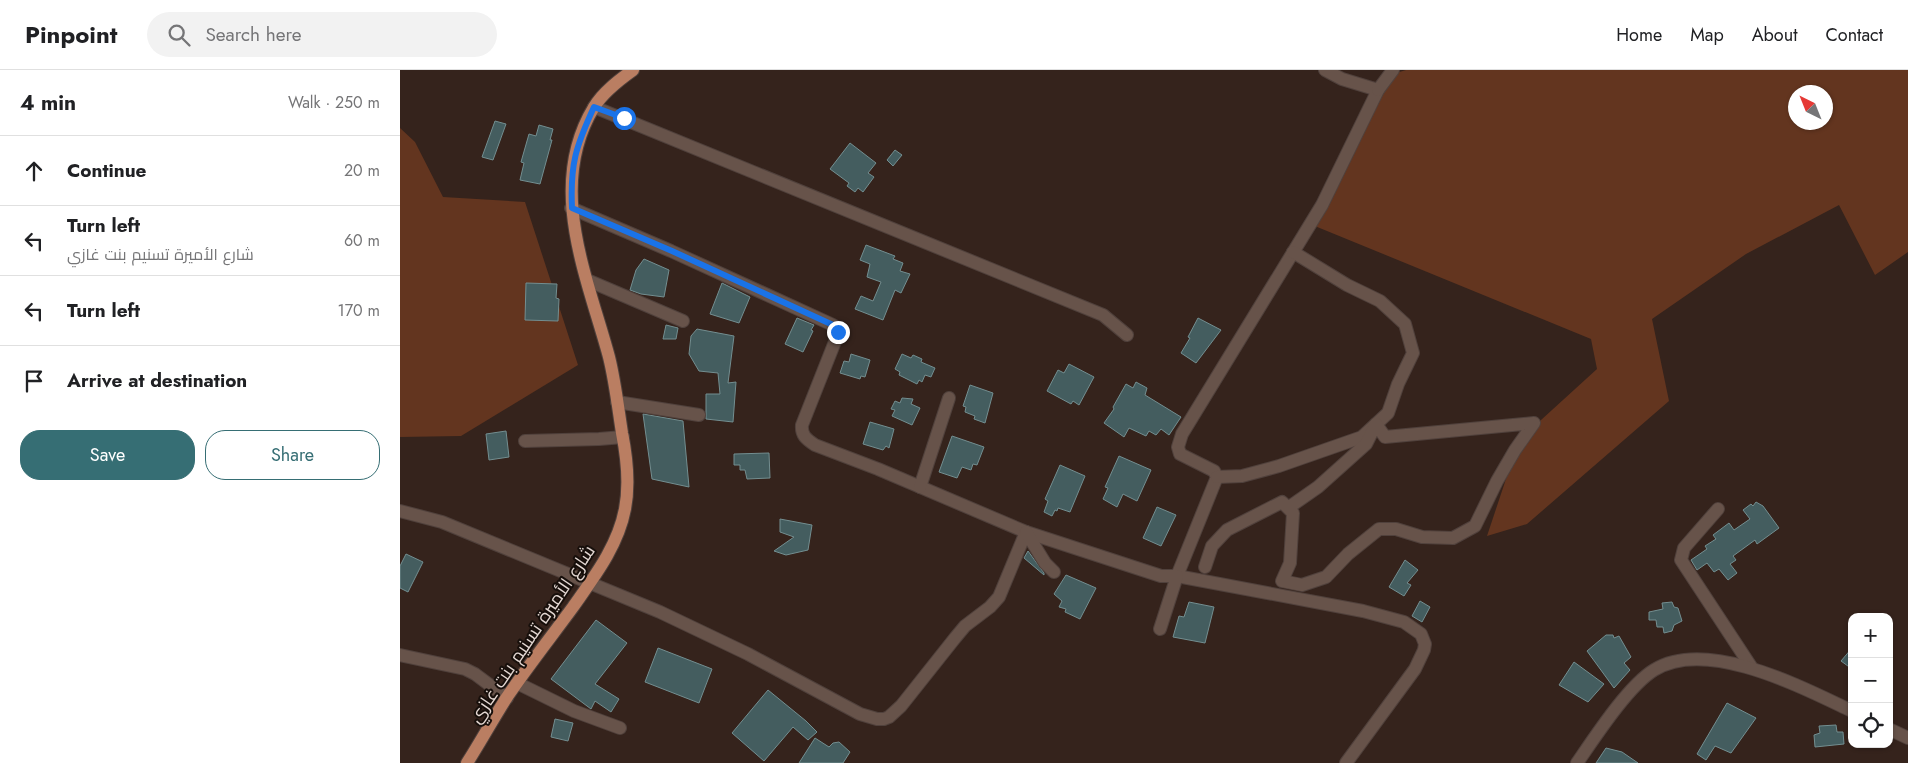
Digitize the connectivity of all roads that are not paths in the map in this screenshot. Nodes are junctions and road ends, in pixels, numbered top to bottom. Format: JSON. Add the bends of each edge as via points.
{"nodes":[{"id":1,"x":633,"y":70,"type":"edge"},
{"id":2,"x":1325,"y":70,"type":"edge"},
{"id":3,"x":1393,"y":70,"type":"edge"},
{"id":4,"x":1378,"y":90,"type":"junction"},
{"id":5,"x":594,"y":107,"type":"junction"},
{"id":6,"x":572,"y":208,"type":"junction"},
{"id":7,"x":1293,"y":252,"type":"junction"},
{"id":8,"x":587,"y":280,"type":"junction"},
{"id":9,"x":683,"y":321,"type":"dead end"},
{"id":10,"x":1127,"y":335,"type":"dead end"},
{"id":11,"x":949,"y":398,"type":"dead end"},
{"id":12,"x":617,"y":402,"type":"junction"},
{"id":13,"x":699,"y":415,"type":"dead end"},
{"id":14,"x":1376,"y":424,"type":"junction"},
{"id":15,"x":623,"y":437,"type":"junction"},
{"id":16,"x":525,"y":441,"type":"dead end"},
{"id":17,"x":1217,"y":477,"type":"junction"},
{"id":18,"x":920,"y":487,"type":"junction"},
{"id":19,"x":1288,"y":508,"type":"junction"},
{"id":20,"x":1718,"y":510,"type":"dead end"},
{"id":21,"x":400,"y":511,"type":"edge"},
{"id":22,"x":1026,"y":532,"type":"junction"},
{"id":23,"x":1205,"y":567,"type":"dead end"},
{"id":24,"x":1054,"y":572,"type":"dead end"},
{"id":25,"x":1177,"y":576,"type":"junction"},
{"id":26,"x":590,"y":583,"type":"junction"},
{"id":27,"x":1160,"y":629,"type":"dead end"},
{"id":28,"x":400,"y":655,"type":"edge"},
{"id":29,"x":1752,"y":668,"type":"junction"},
{"id":30,"x":518,"y":683,"type":"junction"},
{"id":31,"x":507,"y":698,"type":"junction"},
{"id":32,"x":1848,"y":709,"type":"edge"},
{"id":33,"x":620,"y":728,"type":"dead end"},
{"id":34,"x":1893,"y":731,"type":"edge"},
{"id":35,"x":1908,"y":738,"type":"edge"},
{"id":36,"x":467,"y":763,"type":"edge"},
{"id":37,"x":1346,"y":763,"type":"edge"},
{"id":38,"x":1577,"y":763,"type":"edge"}],
"edges":[{"from":1,"to":5,"type":"main road","name":"شارع الأميرة تسنيم بنت غازي","via":[[607,91]]},
{"from":2,"to":4,"type":"street"},
{"from":3,"to":4,"type":"street"},
{"from":4,"to":7,"type":"street","via":[[1322,205]]},
{"from":5,"to":6,"type":"main road","name":"شارع الأميرة تسنيم بنت غازي","via":[[575,151],[570,180]]},
{"from":5,"to":10,"type":"street","via":[[1103,315]]},
{"from":6,"to":8,"type":"main road","name":"شارع الأميرة تسنيم بنت غازي"},
{"from":6,"to":18,"type":"street","via":[[835,326],[838,334],[803,421],[803,435],[815,445]]},
{"from":7,"to":14,"type":"street","via":[[1380,301],[1405,324],[1414,353],[1388,413]]},
{"from":7,"to":17,"type":"street","via":[[1182,434],[1178,451],[1184,458],[1214,470]]},
{"from":8,"to":9,"type":"street"},
{"from":8,"to":12,"type":"main road","name":"شارع الأميرة تسنيم بنت غازي"},
{"from":11,"to":18,"type":"street"},
{"from":12,"to":13,"type":"street"},
{"from":12,"to":15,"type":"main road","name":"شارع الأميرة تسنيم بنت غازي"},
{"from":14,"to":17,"type":"street","via":[[1362,437],[1279,466],[1242,476]]},
{"from":14,"to":19,"type":"street","via":[[1366,444],[1318,487]]},
{"from":14,"to":19,"type":"street","via":[[1384,437],[1534,423],[1497,481],[1475,526],[1453,538],[1422,537],[1396,529],[1378,529],[1326,577],[1302,585],[1282,581],[1290,563],[1293,512]]},
{"from":15,"to":16,"type":"street"},
{"from":15,"to":26,"type":"main road","name":"شارع الأميرة تسنيم بنت غازي","via":[[628,493],[621,528]]},
{"from":17,"to":25,"type":"street"},
{"from":18,"to":22,"type":"street"},
{"from":19,"to":23,"type":"street","via":[[1282,502],[1226,530],[1212,546]]},
{"from":20,"to":29,"type":"street","via":[[1684,548],[1681,560]]},
{"from":21,"to":26,"type":"street","via":[[442,522]]},
{"from":22,"to":24,"type":"street"},
{"from":22,"to":25,"type":"street","via":[[1161,576]]},
{"from":22,"to":26,"type":"street","via":[[999,597],[965,626],[901,706],[884,719],[860,714],[748,654]]},
{"from":25,"to":27,"type":"street"},
{"from":25,"to":37,"type":"street","via":[[1363,611],[1404,622],[1421,634],[1424,650],[1415,669]]},
{"from":26,"to":30,"type":"main road","name":"شارع الأميرة تسنيم بنت غازي"},
{"from":28,"to":31,"type":"street","via":[[464,669]]},
{"from":29,"to":32,"type":"street"},
{"from":29,"to":38,"type":"street","via":[[1729,662],[1695,660],[1655,669],[1616,710]]},
{"from":30,"to":31,"type":"main road","name":"شارع الأميرة تسنيم بنت غازي"},
{"from":30,"to":33,"type":"street","via":[[574,711]]},
{"from":31,"to":36,"type":"main road","name":"شارع الأميرة تسنيم بنت غازي"},
{"from":34,"to":35,"type":"street"}]}
